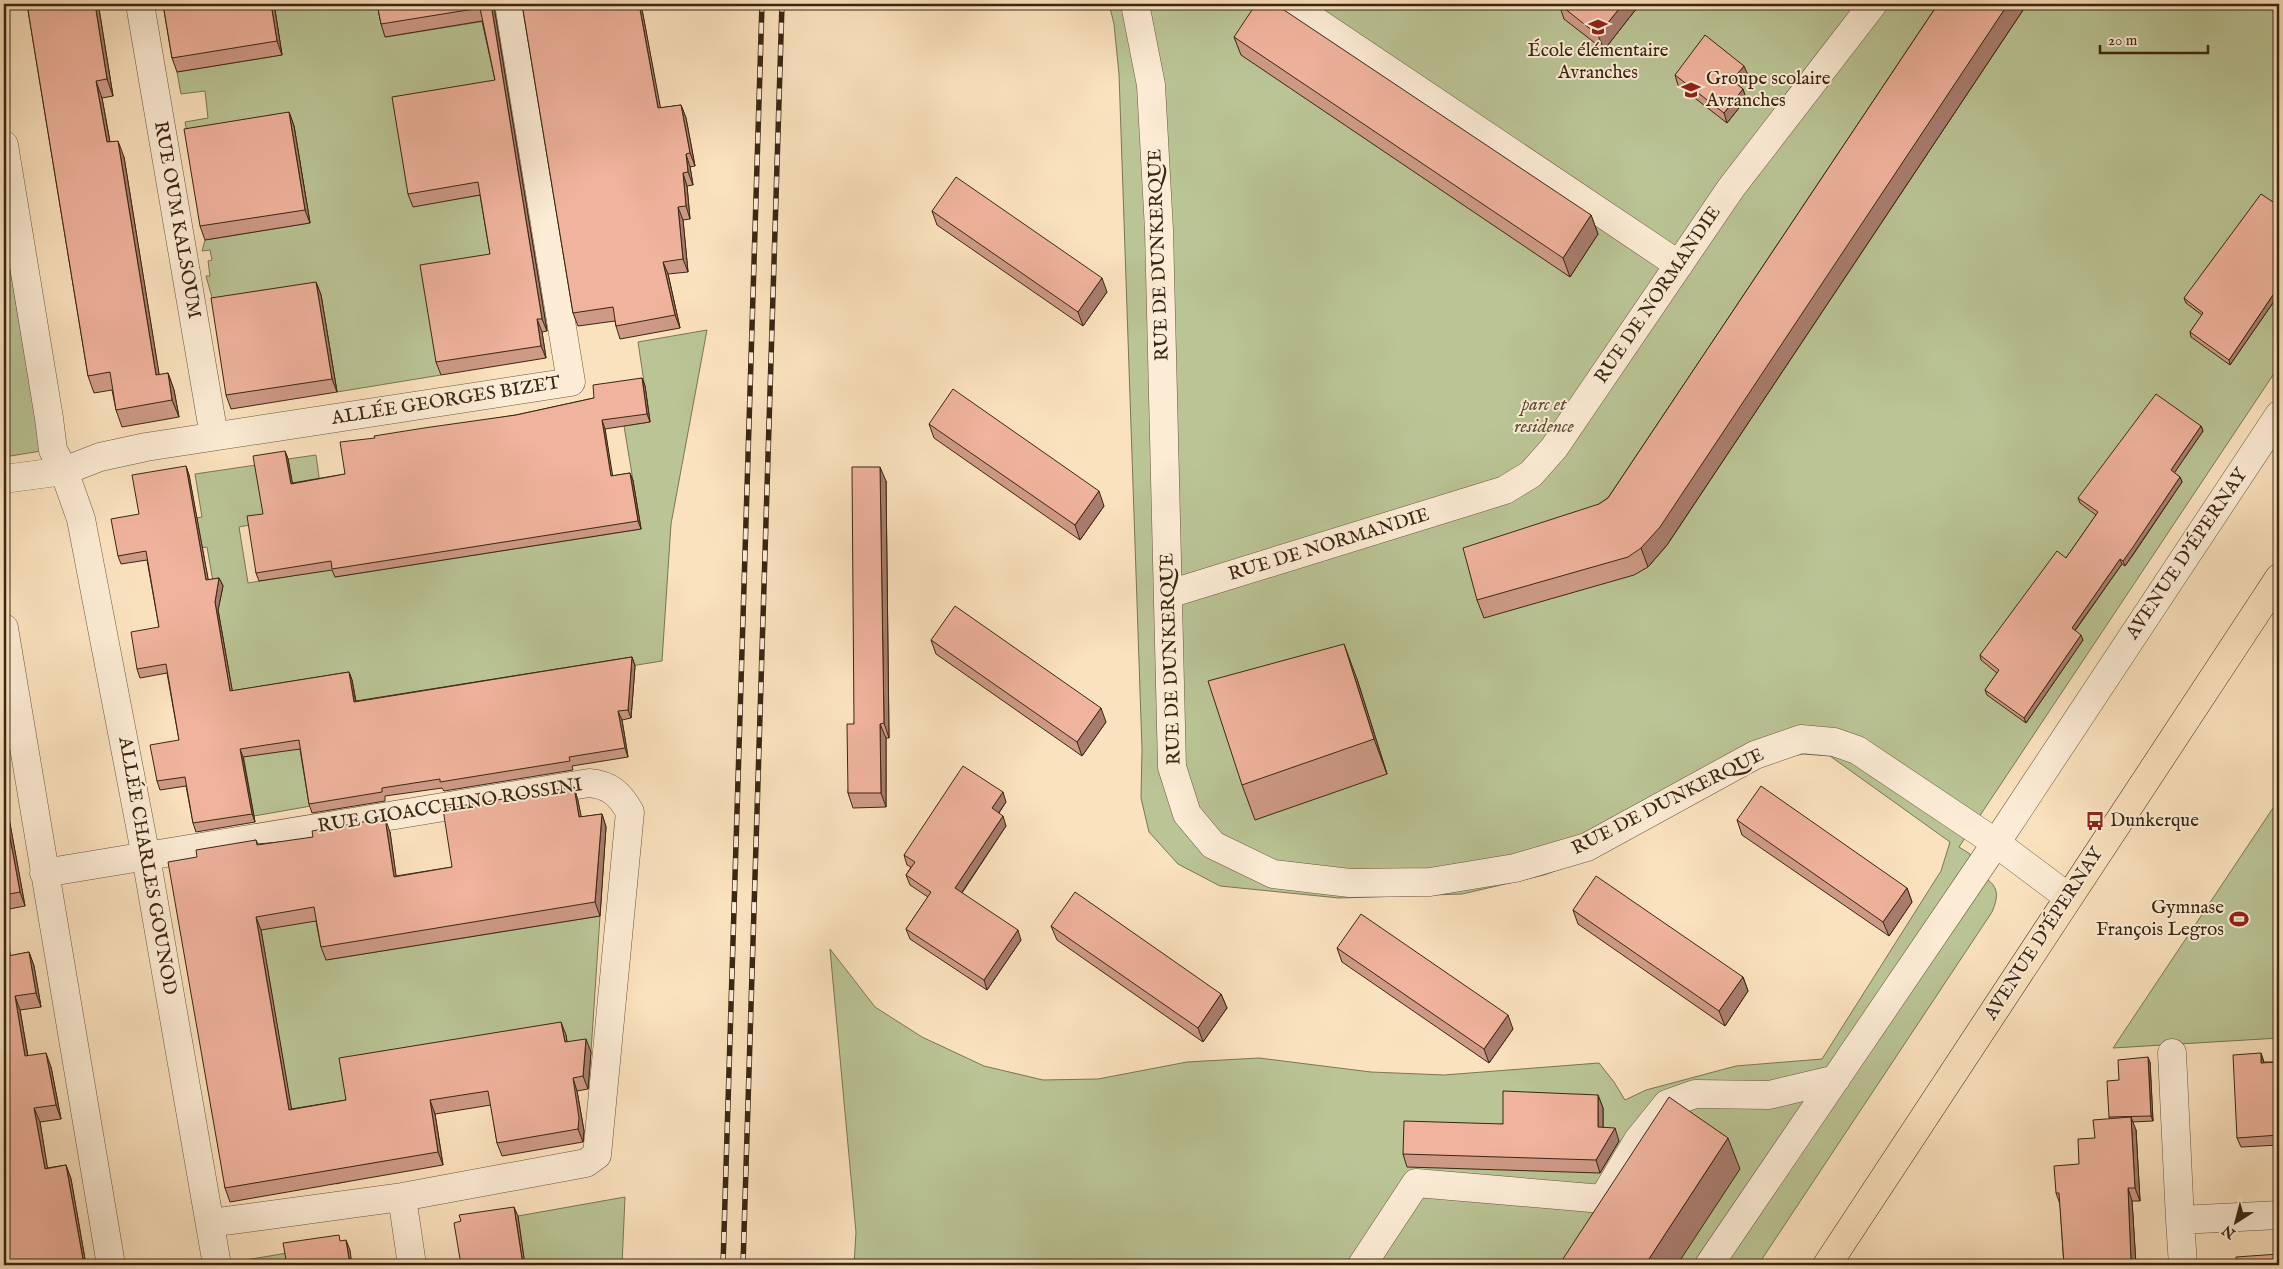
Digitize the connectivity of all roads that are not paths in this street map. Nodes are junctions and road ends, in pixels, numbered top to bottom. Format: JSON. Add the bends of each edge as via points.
{"nodes":[{"id":1,"x":140,"y":4,"type":"edge"},
{"id":2,"x":509,"y":4,"type":"edge"},
{"id":3,"x":1135,"y":4,"type":"edge"},
{"id":4,"x":1290,"y":4,"type":"edge"},
{"id":5,"x":1873,"y":4,"type":"edge"},
{"id":6,"x":4,"y":145,"type":"edge"},
{"id":7,"x":1679,"y":265,"type":"junction"},
{"id":8,"x":2279,"y":415,"type":"edge"},
{"id":9,"x":214,"y":436,"type":"junction"},
{"id":10,"x":64,"y":470,"type":"junction"},
{"id":11,"x":4,"y":479,"type":"edge"},
{"id":12,"x":2279,"y":578,"type":"edge"},
{"id":13,"x":1169,"y":594,"type":"junction"},
{"id":14,"x":4,"y":628,"type":"edge"},
{"id":15,"x":1996,"y":843,"type":"junction"},
{"id":16,"x":146,"y":857,"type":"junction"},
{"id":17,"x":44,"y":873,"type":"junction"},
{"id":18,"x":2068,"y":897,"type":"junction"},
{"id":19,"x":2172,"y":1052,"type":"dead end"},
{"id":20,"x":1836,"y":1079,"type":"junction"},
{"id":21,"x":402,"y":1197,"type":"junction"},
{"id":22,"x":2279,"y":1215,"type":"edge"},
{"id":23,"x":2180,"y":1220,"type":"junction"},
{"id":24,"x":210,"y":1223,"type":"junction"},
{"id":25,"x":111,"y":1265,"type":"edge"},
{"id":26,"x":217,"y":1265,"type":"edge"},
{"id":27,"x":412,"y":1265,"type":"edge"},
{"id":28,"x":1362,"y":1265,"type":"edge"},
{"id":29,"x":1709,"y":1265,"type":"edge"},
{"id":30,"x":1827,"y":1265,"type":"edge"},
{"id":31,"x":2183,"y":1265,"type":"edge"}],
"edges":[{"from":1,"to":9,"type":"street","name":"RUE OUM KALSOUM"},
{"from":2,"to":9,"type":"street","name":"ALLÉE GEORGES BIZET","via":[[571,382]]},
{"from":3,"to":13,"type":"street","name":"RUE DE DUNKERQUE","via":[[1151,85],[1159,230]]},
{"from":4,"to":7,"type":"street"},
{"from":5,"to":7,"type":"street","name":"RUE DE NORMANDIE","via":[[1731,188]]},
{"from":6,"to":10,"type":"street","name":"ALLÉE CHARLES GOUNOD","via":[[53,450]]},
{"from":7,"to":13,"type":"street","name":"RUE DE NORMANDIE","via":[[1554,448],[1531,474],[1505,490]]},
{"from":8,"to":15,"type":"street","name":"AVENUE D'ÉPERNAY"},
{"from":9,"to":10,"type":"street","name":"ALLÉE GEORGES BIZET","via":[[100,457]]},
{"from":10,"to":11,"type":"street","name":"ALLÉE GEORGES BIZET"},
{"from":10,"to":16,"type":"street","name":"ALLÉE CHARLES GOUNOD","via":[[81,519]]},
{"from":12,"to":18,"type":"main road","name":"AVENUE D'ÉPERNAY"},
{"from":13,"to":15,"type":"street","name":"RUE DE DUNKERQUE","via":[[1172,767],[1187,814],[1213,845],[1273,874],[1350,883],[1430,882],[1515,868],[1587,847],[1755,755],[1801,739],[1834,742],[1857,750]]},
{"from":14,"to":17,"type":"street"},
{"from":15,"to":18,"type":"street","name":"RUE DE DUNKERQUE"},
{"from":15,"to":20,"type":"street","name":"AVENUE D'ÉPERNAY"},
{"from":16,"to":17,"type":"street","name":"RUE GIOACCHINO ROSSINI"},
{"from":16,"to":21,"type":"street","name":"RUE GIOACCHINO ROSSINI","via":[[588,783],[603,784],[624,800],[630,812],[630,823],[597,1155],[586,1164]]},
{"from":16,"to":24,"type":"street","name":"ALLÉE CHARLES GOUNOD"},
{"from":17,"to":25,"type":"street"},
{"from":18,"to":30,"type":"main road","name":"AVENUE D'ÉPERNAY"},
{"from":19,"to":23,"type":"street"},
{"from":20,"to":28,"type":"street","via":[[1769,1095],[1695,1094],[1667,1104],[1638,1140],[1603,1199],[1416,1183]]},
{"from":20,"to":29,"type":"street","name":"AVENUE D'ÉPERNAY"},
{"from":21,"to":24,"type":"street","name":"RUE GIOACCHINO ROSSINI"},
{"from":21,"to":27,"type":"street"},
{"from":22,"to":23,"type":"street"},
{"from":23,"to":31,"type":"street"},
{"from":24,"to":26,"type":"street","name":"ALLÉE CHARLES GOUNOD"}]}
